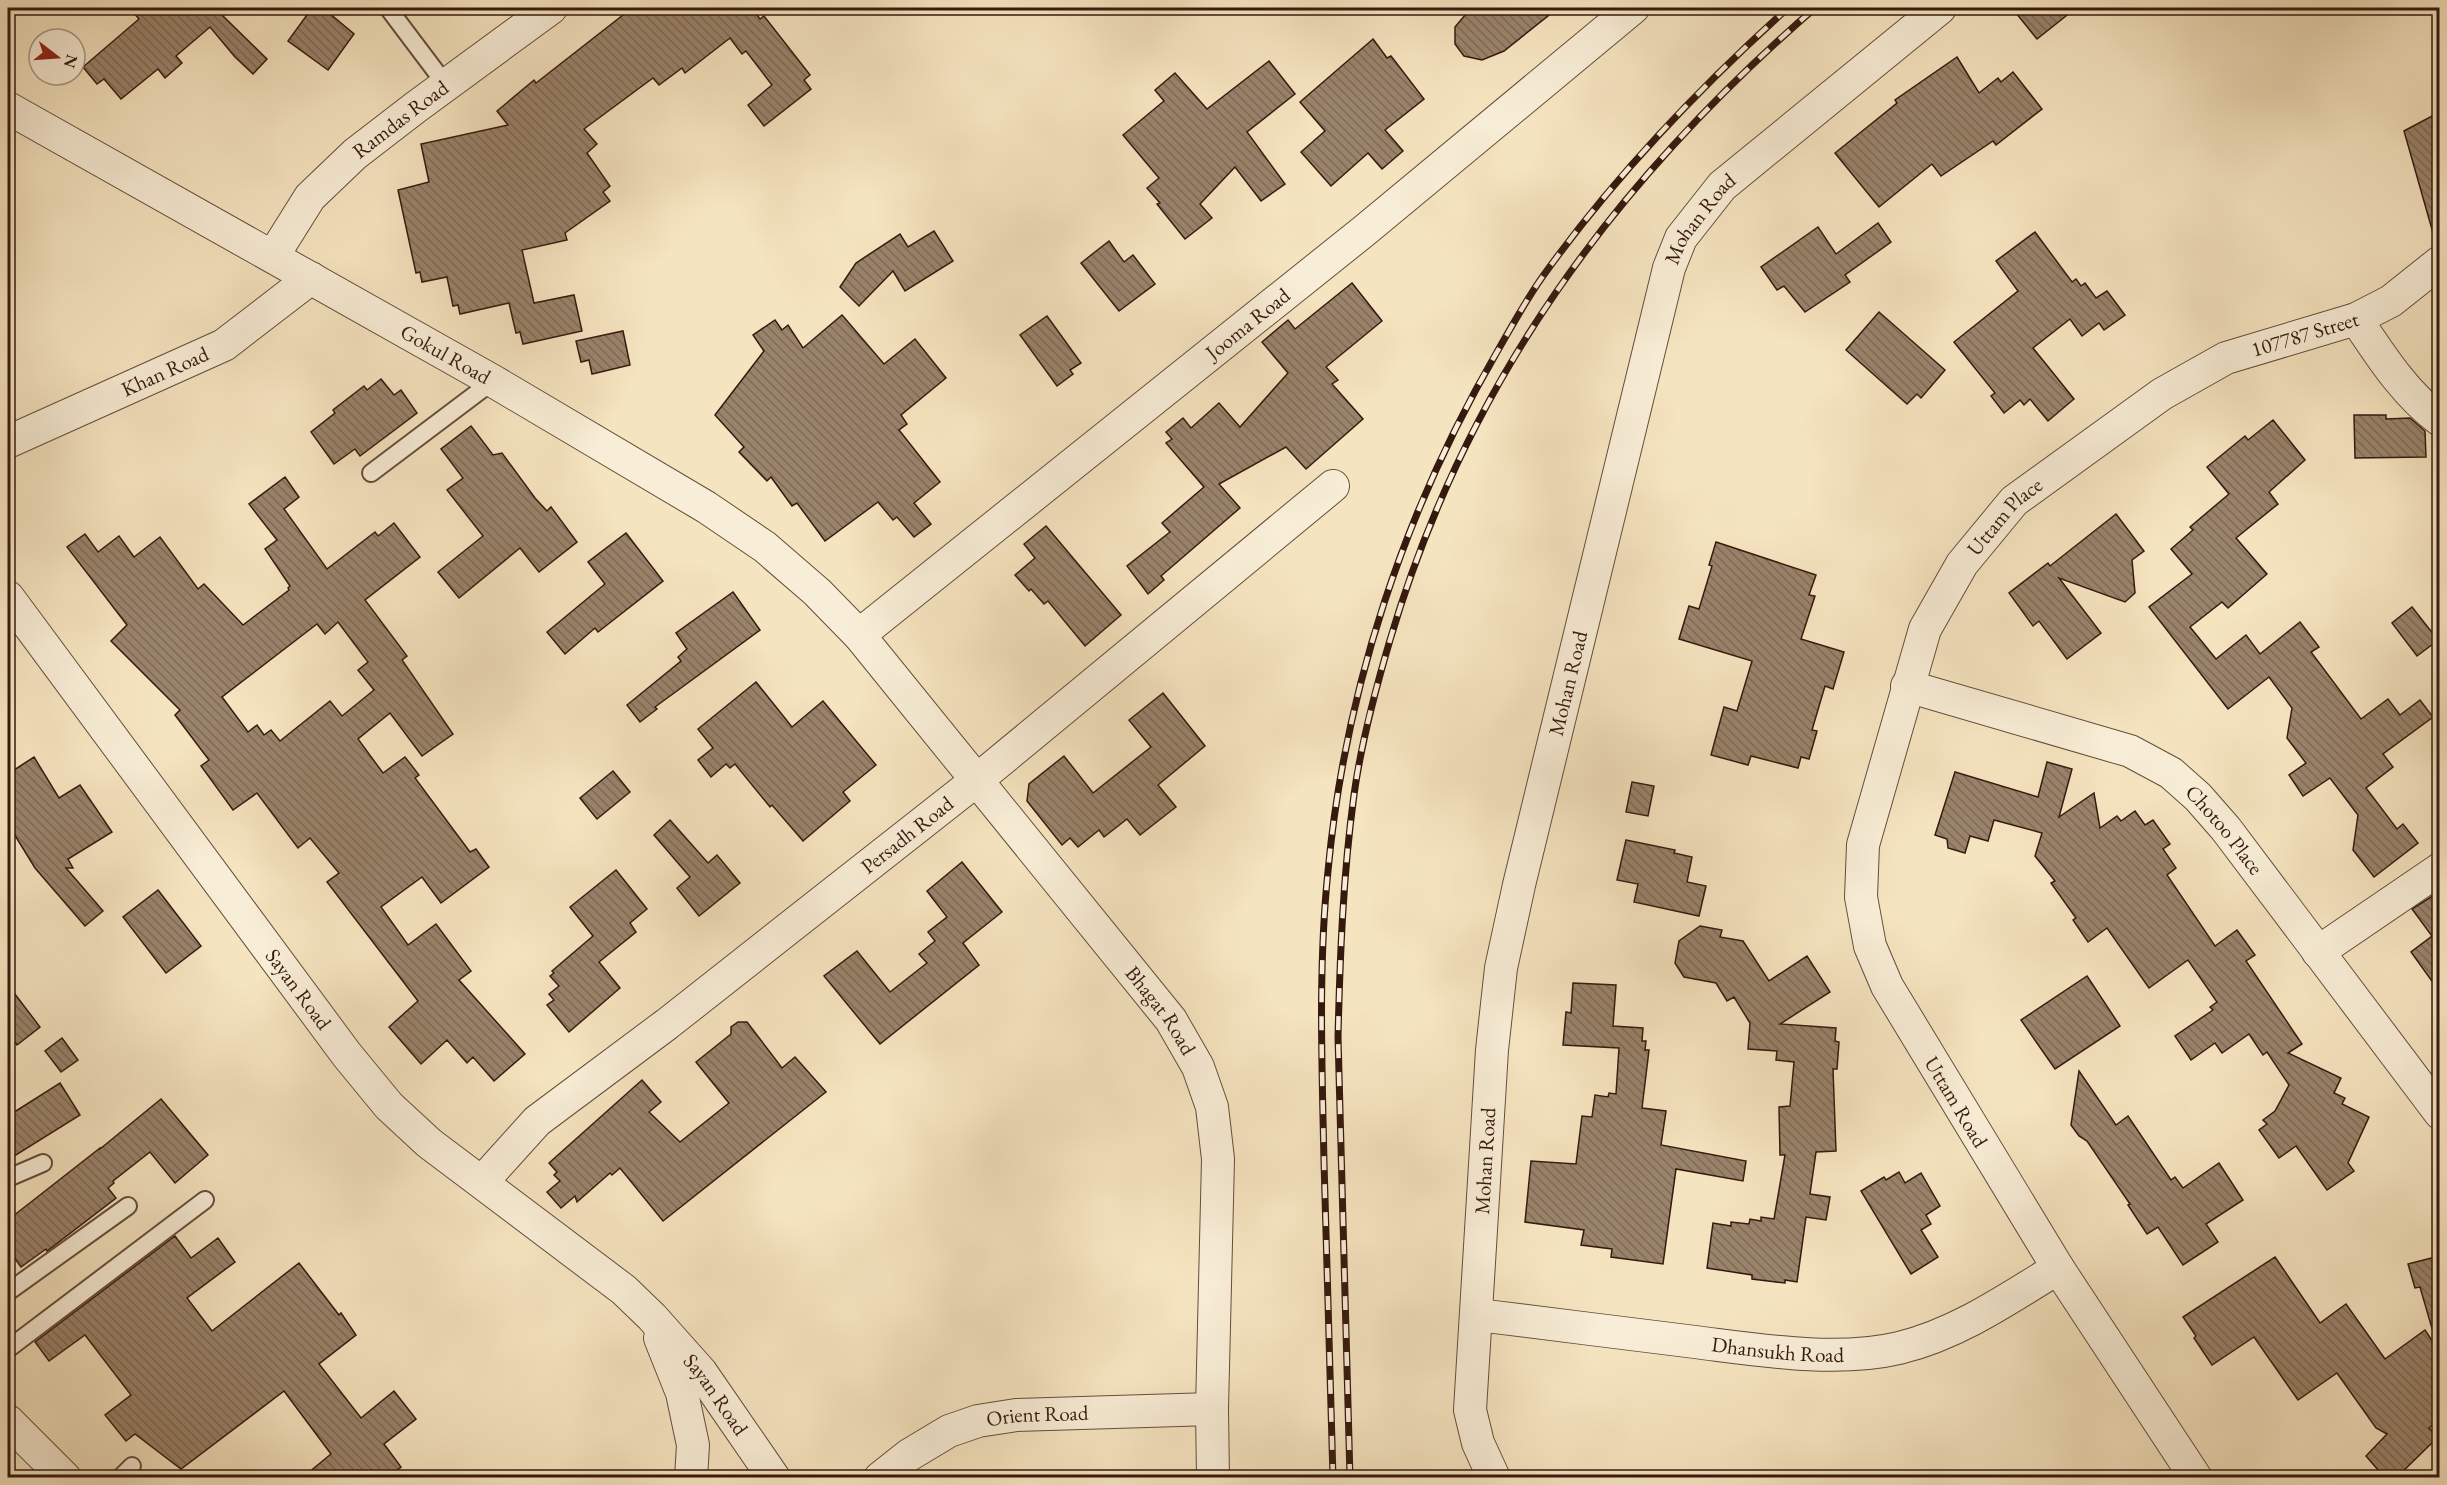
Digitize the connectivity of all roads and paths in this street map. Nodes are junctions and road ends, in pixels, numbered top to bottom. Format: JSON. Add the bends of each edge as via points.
{"nodes":[{"id":1,"x":388,"y":8,"type":"edge"},
{"id":2,"x":551,"y":8,"type":"edge"},
{"id":3,"x":1633,"y":8,"type":"edge"},
{"id":4,"x":1940,"y":8,"type":"edge"},
{"id":5,"x":446,"y":85,"type":"junction"},
{"id":6,"x":8,"y":108,"type":"edge"},
{"id":7,"x":273,"y":256,"type":"junction"},
{"id":8,"x":2439,"y":262,"type":"edge"},
{"id":9,"x":311,"y":278,"type":"junction"},
{"id":10,"x":2356,"y":319,"type":"junction"},
{"id":11,"x":493,"y":381,"type":"junction"},
{"id":12,"x":2162,"y":394,"type":"joint"},
{"id":13,"x":2439,"y":420,"type":"edge"},
{"id":14,"x":8,"y":442,"type":"edge"},
{"id":15,"x":371,"y":473,"type":"dead end"},
{"id":16,"x":1333,"y":486,"type":"dead end"},
{"id":17,"x":8,"y":597,"type":"edge"},
{"id":18,"x":859,"y":635,"type":"junction"},
{"id":19,"x":1907,"y":686,"type":"junction"},
{"id":20,"x":977,"y":780,"type":"junction"},
{"id":21,"x":2439,"y":869,"type":"edge"},
{"id":22,"x":2318,"y":952,"type":"junction"},
{"id":23,"x":2439,"y":1113,"type":"edge"},
{"id":24,"x":43,"y":1163,"type":"dead end"},
{"id":25,"x":8,"y":1178,"type":"edge"},
{"id":26,"x":482,"y":1182,"type":"junction"},
{"id":27,"x":205,"y":1200,"type":"dead end"},
{"id":28,"x":128,"y":1206,"type":"dead end"},
{"id":29,"x":2058,"y":1268,"type":"junction"},
{"id":30,"x":8,"y":1292,"type":"edge"},
{"id":31,"x":1478,"y":1315,"type":"junction"},
{"id":32,"x":652,"y":1317,"type":"junction"},
{"id":33,"x":8,"y":1348,"type":"edge"},
{"id":34,"x":1212,"y":1409,"type":"junction"},
{"id":35,"x":8,"y":1421,"type":"edge"},
{"id":36,"x":65,"y":1478,"type":"edge"},
{"id":37,"x":691,"y":1478,"type":"edge"},
{"id":38,"x":774,"y":1478,"type":"edge"},
{"id":39,"x":880,"y":1478,"type":"edge"},
{"id":40,"x":1213,"y":1478,"type":"edge"},
{"id":41,"x":1494,"y":1478,"type":"edge"},
{"id":42,"x":2196,"y":1478,"type":"edge"}],
"edges":[{"from":1,"to":5,"type":"lane"},
{"from":2,"to":5,"type":"street","name":"Ramdas Road"},
{"from":3,"to":18,"type":"street","name":"Jooma Road","via":[[1364,231]]},
{"from":4,"to":31,"type":"street","name":"Mohan Road","via":[[1722,186],[1681,238],[1669,268],[1501,968],[1492,1050]]},
{"from":5,"to":7,"type":"street","name":"Ramdas Road","via":[[355,154],[310,197]]},
{"from":6,"to":7,"type":"street","name":"Gokul Road"},
{"from":7,"to":9,"type":"street","name":"Gokul Road"},
{"from":8,"to":10,"type":"street","name":"107787 Street","via":[[2391,302]]},
{"from":9,"to":11,"type":"street","name":"Gokul Road"},
{"from":9,"to":14,"type":"street","name":"Khan Road","via":[[224,345]]},
{"from":10,"to":12,"type":"street","name":"107787 Street","via":[[2226,358]]},
{"from":10,"to":13,"type":"street","via":[[2391,372]]},
{"from":11,"to":15,"type":"lane"},
{"from":11,"to":18,"type":"street","name":"Gokul Road","via":[[706,507],[765,547]]},
{"from":12,"to":19,"type":"street","name":"Uttam Place","via":[[2014,501],[1962,564],[1924,629]]},
{"from":16,"to":20,"type":"street","name":"Persadh Road"},
{"from":17,"to":26,"type":"street","name":"Sayan Road","via":[[389,1106],[429,1143]]},
{"from":18,"to":20,"type":"street","name":"Bhagat Road"},
{"from":19,"to":22,"type":"street","name":"Chotoo Place","via":[[2130,751],[2171,773],[2226,829]]},
{"from":19,"to":29,"type":"street","name":"Uttam Road","via":[[1863,845],[1861,897],[1870,946],[1887,986]]},
{"from":20,"to":26,"type":"street","name":"Persadh Road","via":[[667,1024],[537,1120]]},
{"from":20,"to":34,"type":"street","name":"Bhagat Road","via":[[1172,1020],[1198,1067],[1212,1107],[1218,1159]]},
{"from":21,"to":22,"type":"street"},
{"from":22,"to":23,"type":"street","name":"Chotoo Place"},
{"from":24,"to":25,"type":"lane"},
{"from":26,"to":32,"type":"street","name":"Sayan Road","via":[[624,1290]]},
{"from":27,"to":33,"type":"lane"},
{"from":28,"to":30,"type":"lane"},
{"from":29,"to":31,"type":"street","name":"Dhansukh Road","via":[[1949,1330],[1899,1348],[1846,1354],[1767,1351]]},
{"from":29,"to":42,"type":"street","name":"Uttam Road"},
{"from":31,"to":41,"type":"street","name":"Mohan Road","via":[[1470,1410],[1478,1443]]},
{"from":32,"to":37,"type":"street","name":"Sayan Road","via":[[682,1392],[693,1445]]},
{"from":32,"to":38,"type":"street","name":"Sayan Road","via":[[701,1372]]},
{"from":34,"to":39,"type":"street","name":"Orient Road","via":[[1016,1415],[978,1421],[949,1431]]},
{"from":34,"to":40,"type":"street","name":"Bhagat Road"},
{"from":35,"to":36,"type":"street"}]}
